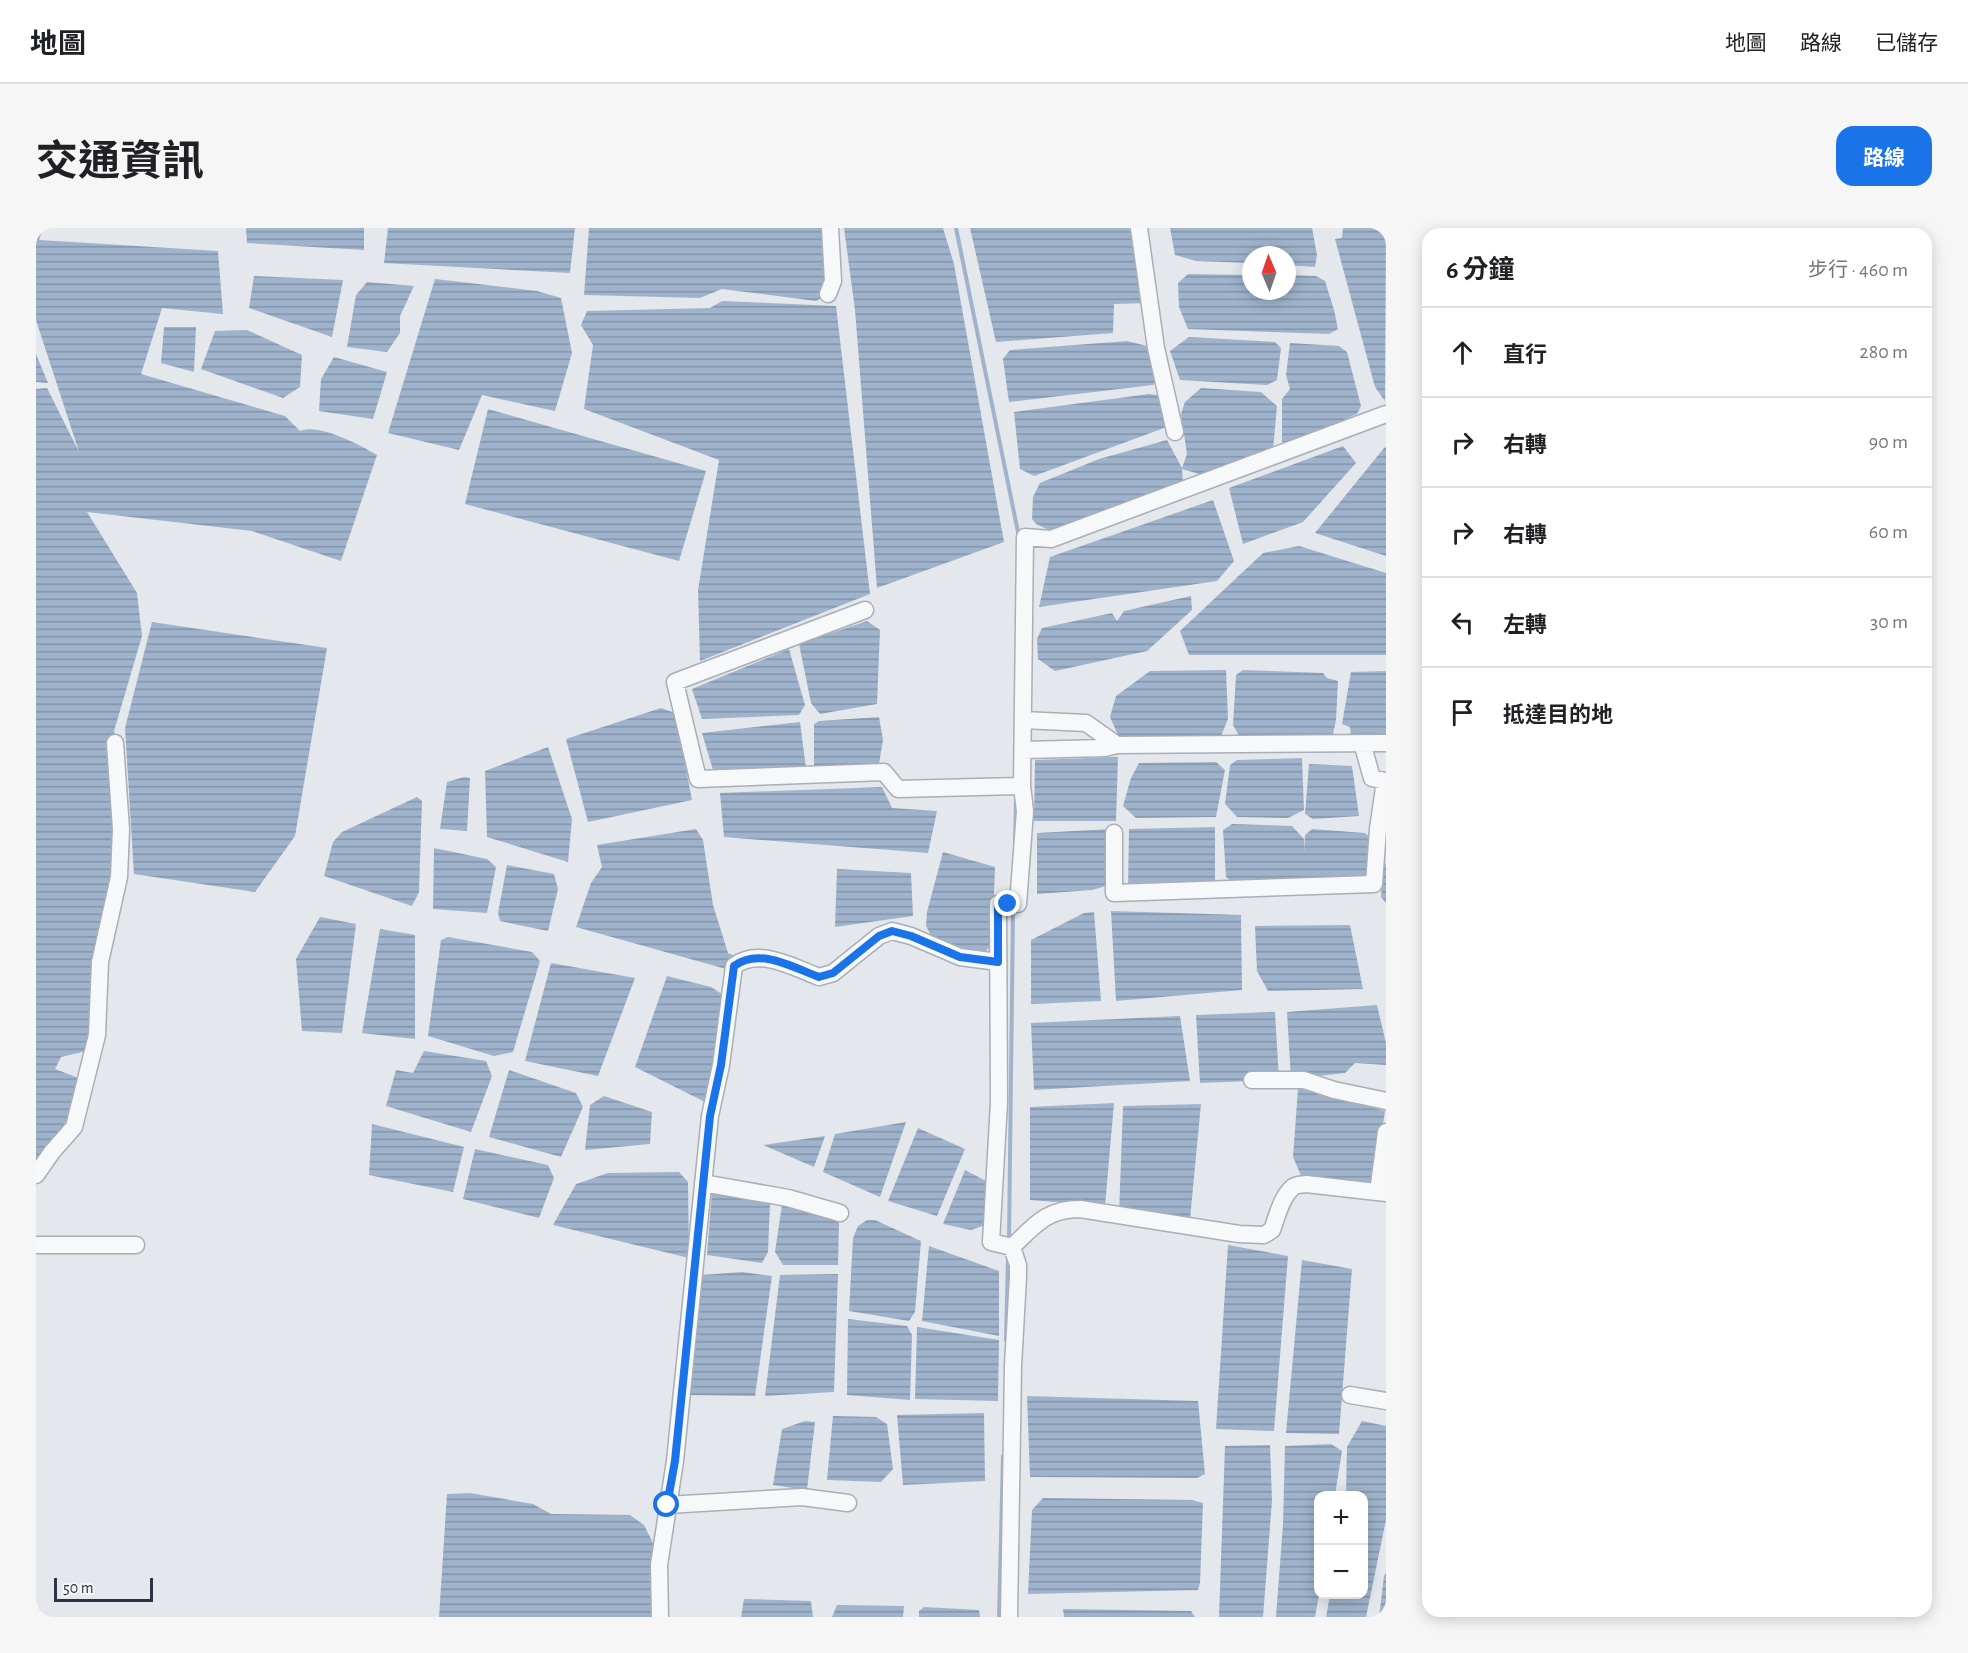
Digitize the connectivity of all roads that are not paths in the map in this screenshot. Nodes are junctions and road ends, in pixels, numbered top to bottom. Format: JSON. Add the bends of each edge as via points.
{"nodes":[{"id":1,"x":830,"y":228,"type":"edge"},
{"id":2,"x":1139,"y":228,"type":"edge"},
{"id":3,"x":828,"y":294,"type":"dead end"},
{"id":4,"x":1386,"y":414,"type":"edge"},
{"id":5,"x":1175,"y":432,"type":"dead end"},
{"id":6,"x":865,"y":610,"type":"dead end"},
{"id":7,"x":1023,"y":720,"type":"junction"},
{"id":8,"x":115,"y":743,"type":"dead end"},
{"id":9,"x":1362,"y":743,"type":"junction"},
{"id":10,"x":1386,"y":743,"type":"edge"},
{"id":11,"x":1117,"y":744,"type":"junction"},
{"id":12,"x":1023,"y":750,"type":"junction"},
{"id":13,"x":1386,"y":781,"type":"edge"},
{"id":14,"x":1022,"y":786,"type":"junction"},
{"id":15,"x":1114,"y":833,"type":"dead end"},
{"id":16,"x":998,"y":962,"type":"junction"},
{"id":17,"x":1252,"y":1080,"type":"dead end"},
{"id":18,"x":1386,"y":1101,"type":"edge"},
{"id":19,"x":1386,"y":1132,"type":"edge"},
{"id":20,"x":36,"y":1175,"type":"edge"},
{"id":21,"x":703,"y":1183,"type":"junction"},
{"id":22,"x":1382,"y":1193,"type":"edge"},
{"id":23,"x":840,"y":1213,"type":"dead end"},
{"id":24,"x":36,"y":1245,"type":"edge"},
{"id":25,"x":136,"y":1245,"type":"dead end"},
{"id":26,"x":1006,"y":1245,"type":"junction"},
{"id":27,"x":1350,"y":1395,"type":"dead end"},
{"id":28,"x":1386,"y":1401,"type":"edge"},
{"id":29,"x":848,"y":1503,"type":"dead end"},
{"id":30,"x":667,"y":1505,"type":"junction"},
{"id":31,"x":660,"y":1617,"type":"edge"},
{"id":32,"x":1009,"y":1617,"type":"edge"}],
"edges":[{"from":1,"to":3,"type":"lane","via":[[833,281]]},
{"from":2,"to":5,"type":"lane","via":[[1156,348]]},
{"from":4,"to":7,"type":"lane","via":[[1051,539],[1025,537]]},
{"from":6,"to":14,"type":"lane","via":[[675,682],[698,779],[884,772],[898,789]]},
{"from":7,"to":11,"type":"lane","via":[[1086,723]]},
{"from":7,"to":12,"type":"lane"},
{"from":8,"to":20,"type":"lane","via":[[121,830],[119,878],[100,962],[97,1035],[74,1127]]},
{"from":9,"to":10,"type":"lane"},
{"from":9,"to":11,"type":"lane"},
{"from":9,"to":13,"type":"lane","via":[[1372,778]]},
{"from":11,"to":12,"type":"lane","via":[[1105,748]]},
{"from":12,"to":14,"type":"lane"},
{"from":13,"to":15,"type":"lane","via":[[1374,885],[1114,893]]},
{"from":14,"to":16,"type":"lane","via":[[1025,811],[1013,904],[998,904]]},
{"from":16,"to":21,"type":"lane","via":[[960,957],[892,931],[879,936],[826,976],[764,958],[750,958],[734,966]]},
{"from":16,"to":26,"type":"lane","via":[[999,1102],[991,1242]]},
{"from":17,"to":18,"type":"lane","via":[[1304,1080]]},
{"from":19,"to":22,"type":"lane"},
{"from":21,"to":23,"type":"lane","via":[[788,1198]]},
{"from":21,"to":30,"type":"lane","via":[[675,1461]]},
{"from":22,"to":26,"type":"lane","via":[[1297,1185],[1279,1210],[1272,1230],[1264,1235],[1064,1209],[1039,1220]]},
{"from":24,"to":25,"type":"lane"},
{"from":26,"to":32,"type":"lane","via":[[1018,1265]]},
{"from":27,"to":28,"type":"lane"},
{"from":29,"to":30,"type":"lane","via":[[802,1497]]},
{"from":30,"to":31,"type":"lane","via":[[659,1565]]}]}
